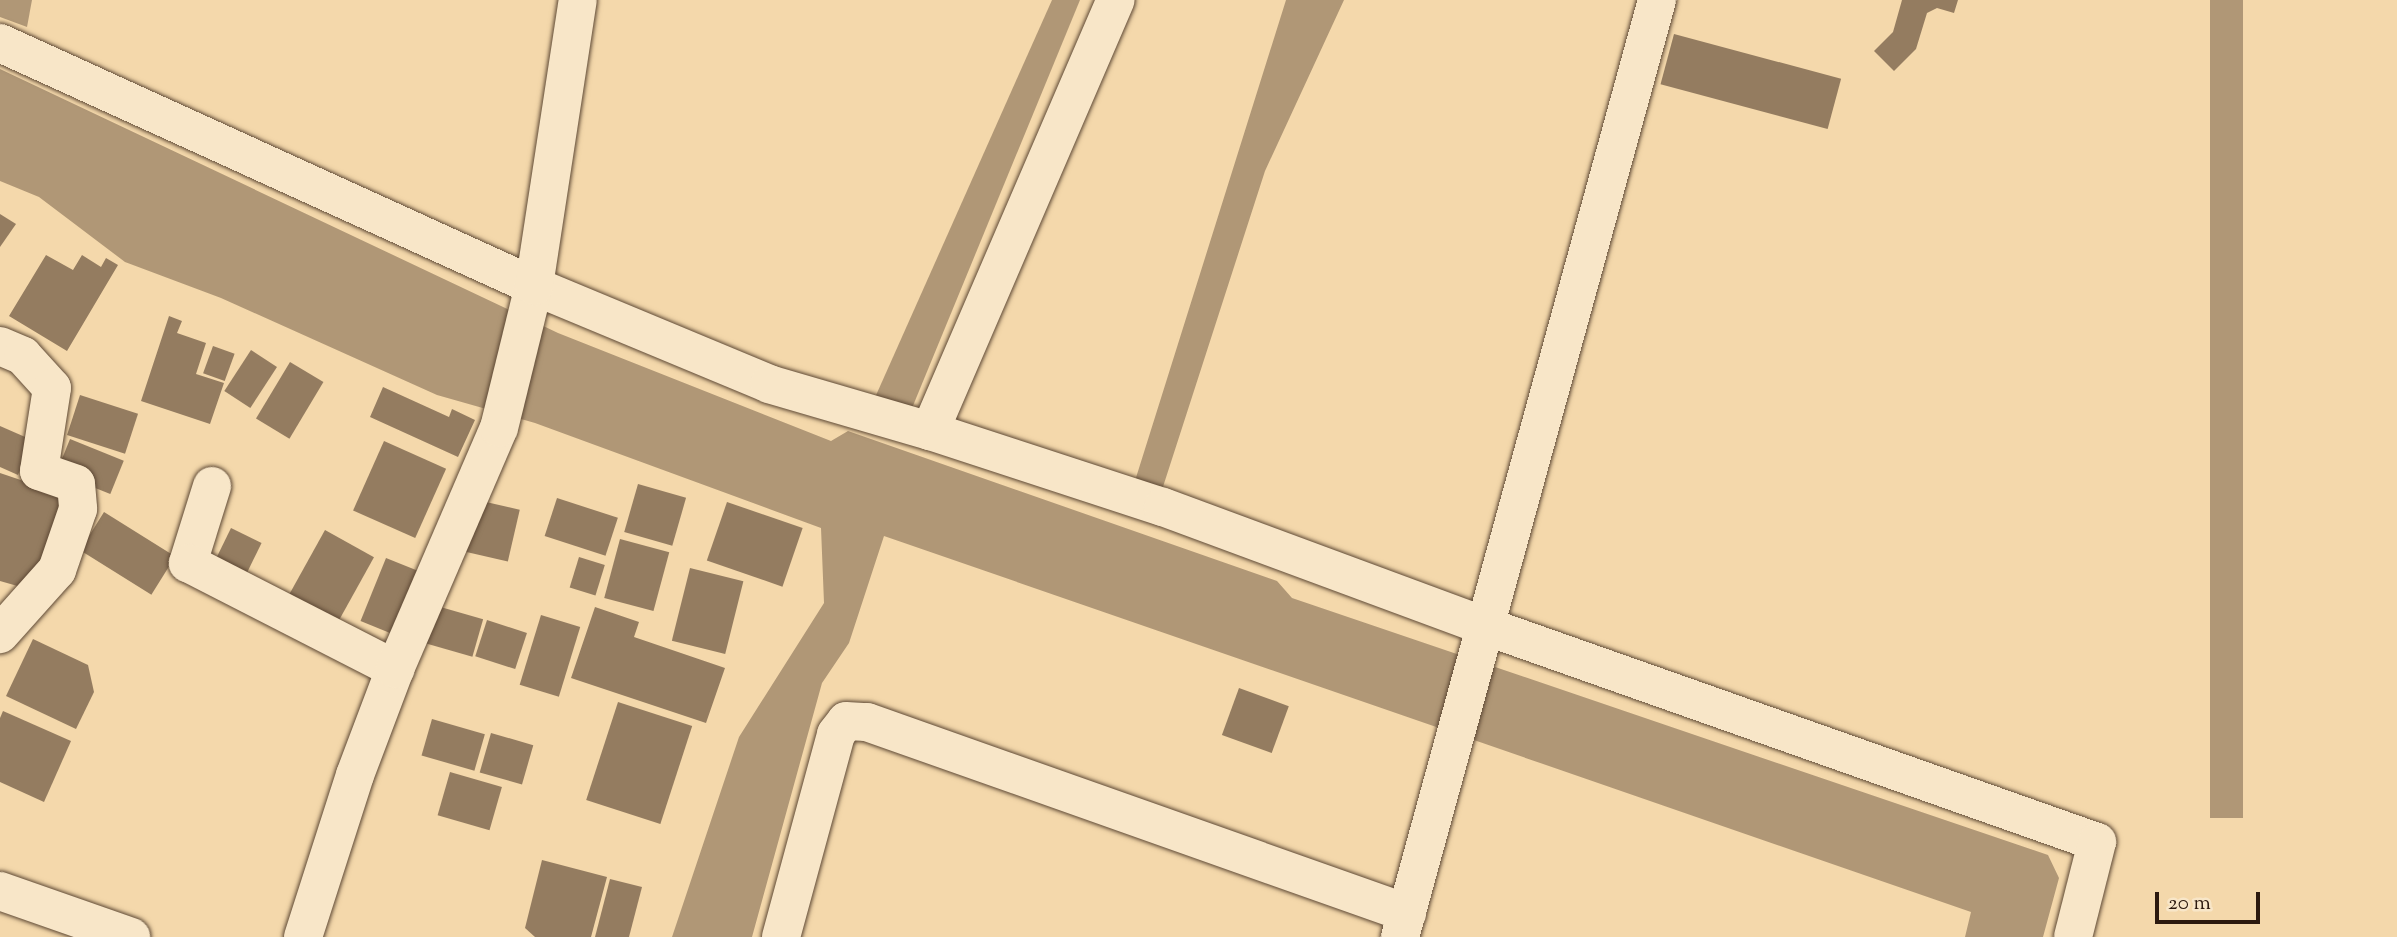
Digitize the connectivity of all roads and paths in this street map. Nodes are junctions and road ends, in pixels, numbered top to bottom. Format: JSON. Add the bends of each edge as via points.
{"nodes":[{"id":1,"x":578,"y":0,"type":"edge"},
{"id":2,"x":1116,"y":0,"type":"edge"},
{"id":3,"x":1657,"y":0,"type":"edge"},
{"id":4,"x":0,"y":43,"type":"edge"},
{"id":5,"x":532,"y":296,"type":"junction"},
{"id":6,"x":0,"y":346,"type":"edge"},
{"id":7,"x":930,"y":431,"type":"junction"},
{"id":8,"x":212,"y":486,"type":"dead end"},
{"id":9,"x":0,"y":634,"type":"edge"},
{"id":10,"x":1482,"y":637,"type":"junction"},
{"id":11,"x":395,"y":669,"type":"junction"},
{"id":12,"x":0,"y":891,"type":"edge"},
{"id":13,"x":1404,"y":925,"type":"edge"},
{"id":14,"x":131,"y":937,"type":"edge"},
{"id":15,"x":303,"y":937,"type":"edge"},
{"id":16,"x":780,"y":937,"type":"edge"},
{"id":17,"x":2073,"y":937,"type":"edge"}],
"edges":[{"from":1,"to":5,"type":"street"},
{"from":2,"to":7,"type":"street"},
{"from":3,"to":10,"type":"street"},
{"from":4,"to":5,"type":"street"},
{"from":5,"to":7,"type":"street","via":[[769,384]]},
{"from":5,"to":11,"type":"street","via":[[499,428]]},
{"from":6,"to":9,"type":"street","via":[[23,356],[52,388],[39,471],[76,484],[78,509],[57,570]]},
{"from":7,"to":10,"type":"street","via":[[1163,507]]},
{"from":8,"to":11,"type":"street","via":[[188,563]]},
{"from":10,"to":13,"type":"street"},
{"from":10,"to":17,"type":"street","via":[[2097,842]]},
{"from":11,"to":15,"type":"street"},
{"from":12,"to":14,"type":"street"},
{"from":13,"to":16,"type":"street","via":[[867,722],[846,721],[836,734]]}]}
